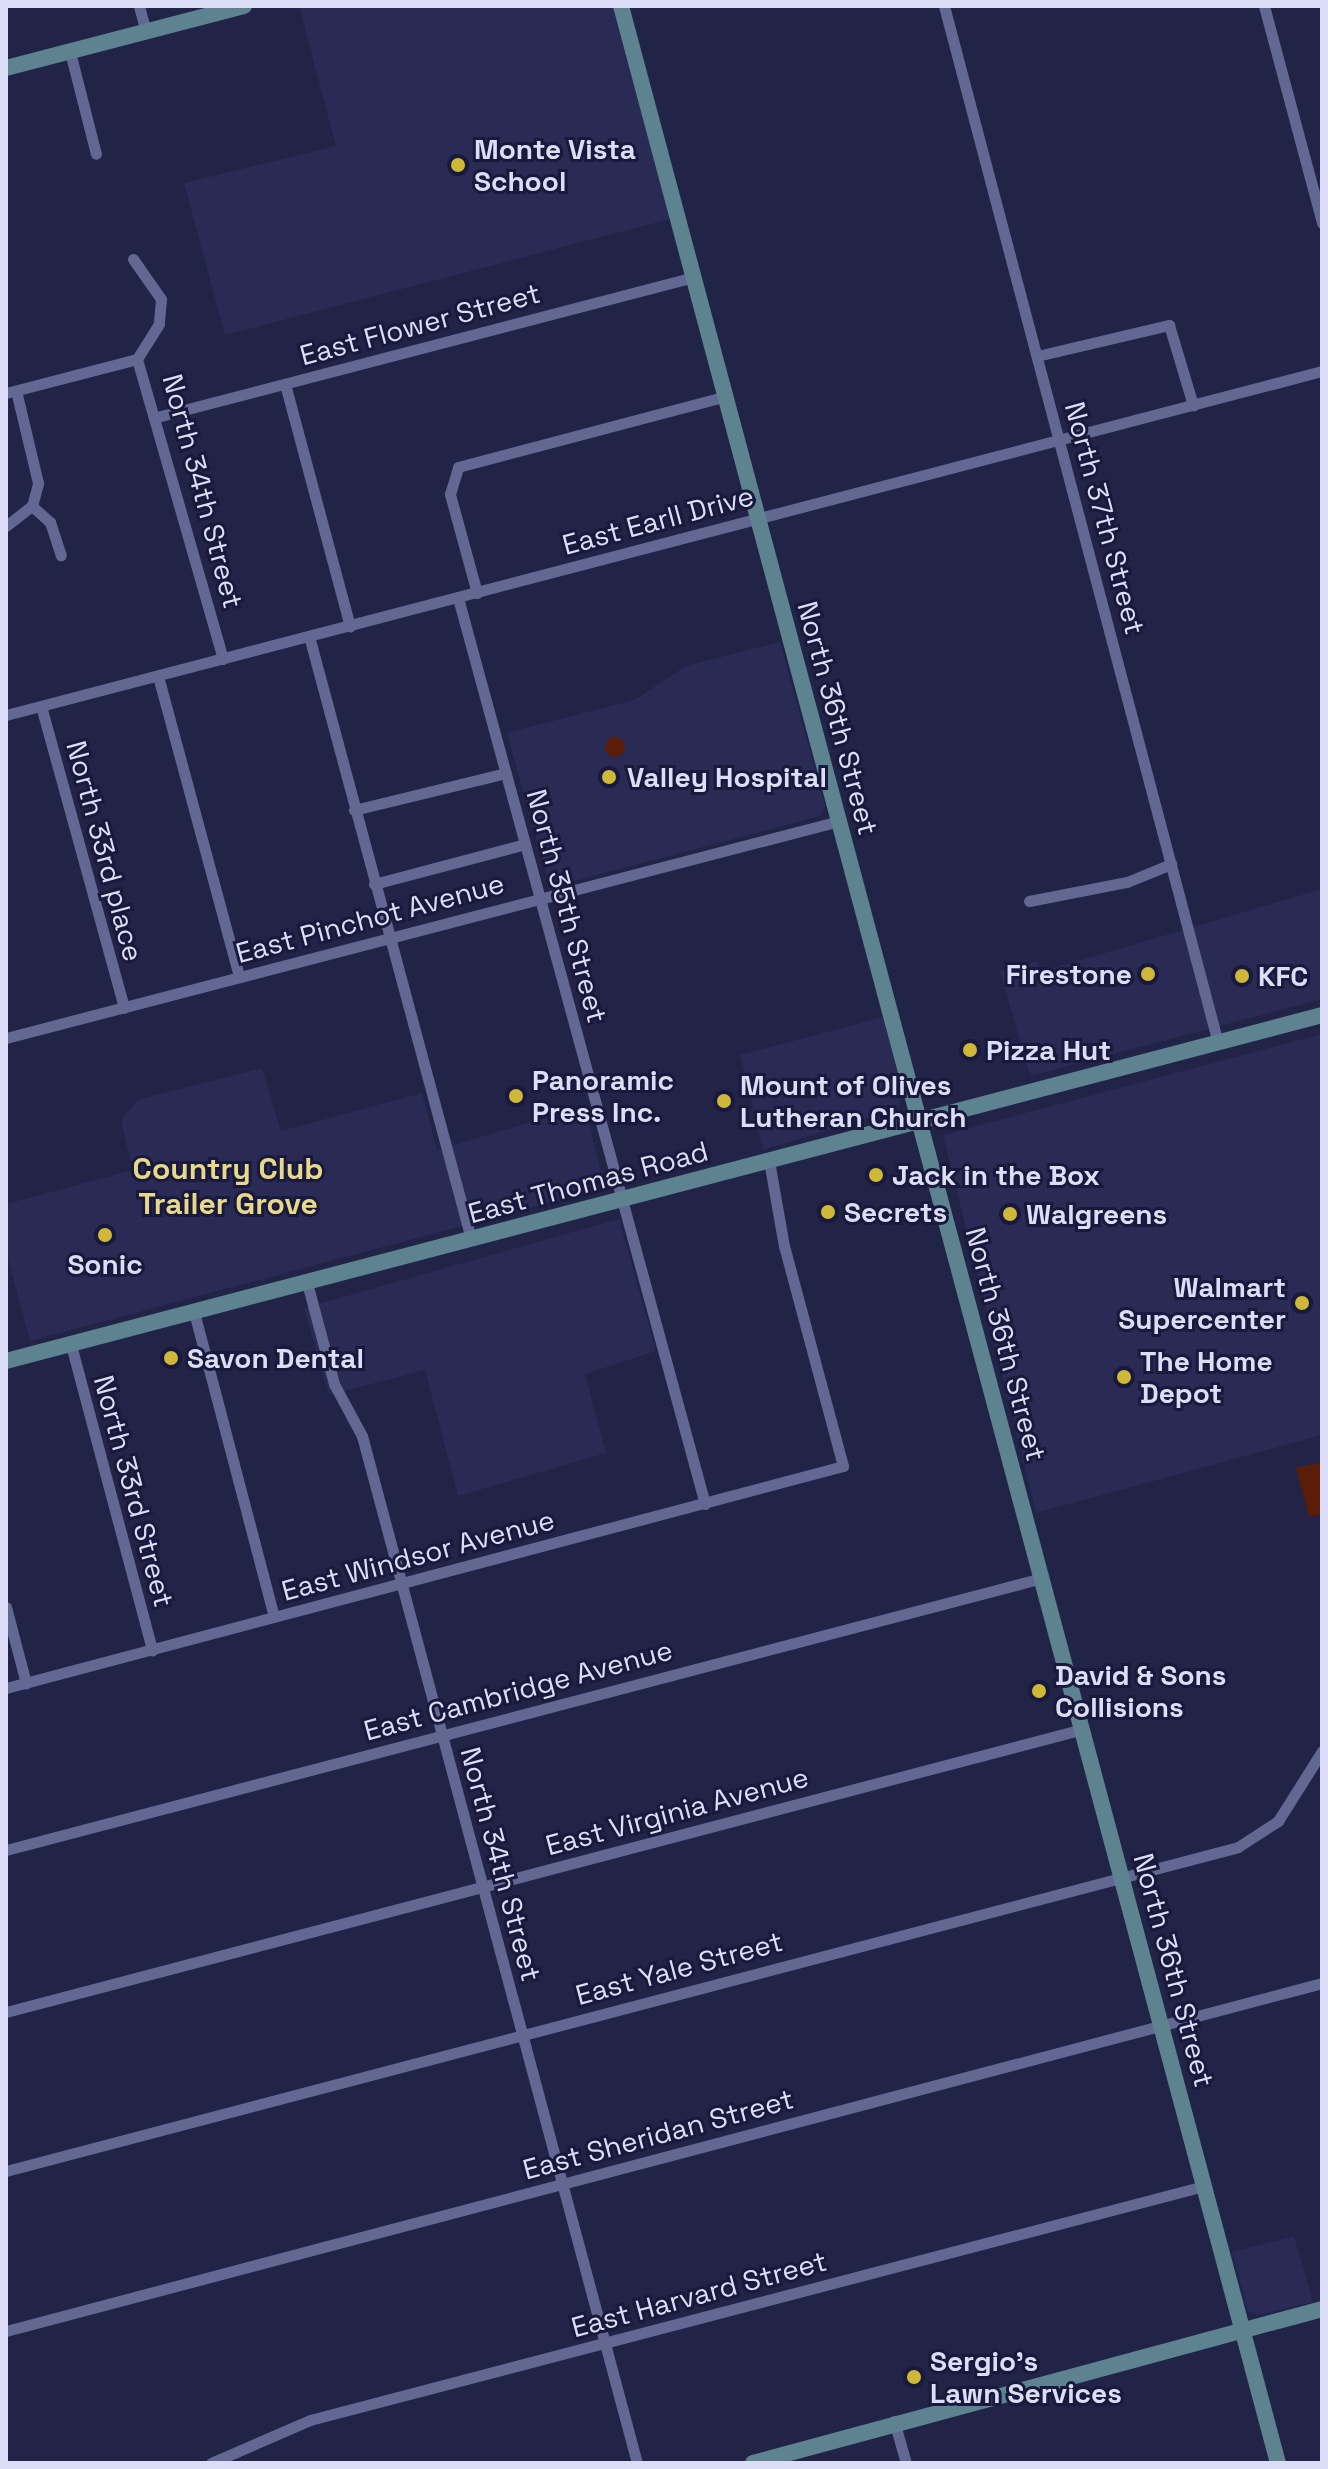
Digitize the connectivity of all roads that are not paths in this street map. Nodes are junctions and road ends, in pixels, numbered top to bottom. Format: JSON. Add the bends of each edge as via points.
{"nodes":[{"id":1,"x":139,"y":6,"type":"edge"},
{"id":2,"x":244,"y":6,"type":"edge"},
{"id":3,"x":621,"y":6,"type":"edge"},
{"id":4,"x":944,"y":6,"type":"edge"},
{"id":5,"x":1264,"y":6,"type":"edge"},
{"id":6,"x":146,"y":32,"type":"junction"},
{"id":7,"x":70,"y":52,"type":"junction"},
{"id":8,"x":6,"y":68,"type":"edge"},
{"id":9,"x":96,"y":154,"type":"dead end"},
{"id":10,"x":1322,"y":223,"type":"edge"},
{"id":11,"x":133,"y":259,"type":"dead end"},
{"id":12,"x":694,"y":277,"type":"junction"},
{"id":13,"x":1037,"y":356,"type":"junction"},
{"id":14,"x":137,"y":359,"type":"junction"},
{"id":15,"x":1322,"y":371,"type":"edge"},
{"id":16,"x":285,"y":384,"type":"junction"},
{"id":17,"x":11,"y":392,"type":"edge"},
{"id":18,"x":726,"y":396,"type":"junction"},
{"id":19,"x":1193,"y":405,"type":"junction"},
{"id":20,"x":157,"y":417,"type":"junction"},
{"id":21,"x":1059,"y":442,"type":"junction"},
{"id":22,"x":32,"y":506,"type":"junction"},
{"id":23,"x":758,"y":519,"type":"junction"},
{"id":24,"x":6,"y":526,"type":"edge"},
{"id":25,"x":61,"y":555,"type":"dead end"},
{"id":26,"x":477,"y":593,"type":"junction"},
{"id":27,"x":458,"y":598,"type":"junction"},
{"id":28,"x":350,"y":626,"type":"junction"},
{"id":29,"x":309,"y":636,"type":"junction"},
{"id":30,"x":223,"y":659,"type":"junction"},
{"id":31,"x":158,"y":676,"type":"junction"},
{"id":32,"x":41,"y":706,"type":"junction"},
{"id":33,"x":6,"y":715,"type":"edge"},
{"id":34,"x":506,"y":771,"type":"junction"},
{"id":35,"x":354,"y":810,"type":"junction"},
{"id":36,"x":839,"y":821,"type":"junction"},
{"id":37,"x":525,"y":844,"type":"junction"},
{"id":38,"x":1171,"y":864,"type":"junction"},
{"id":39,"x":374,"y":884,"type":"junction"},
{"id":40,"x":541,"y":899,"type":"junction"},
{"id":41,"x":1029,"y":901,"type":"dead end"},
{"id":42,"x":389,"y":938,"type":"junction"},
{"id":43,"x":239,"y":977,"type":"junction"},
{"id":44,"x":124,"y":1008,"type":"junction"},
{"id":45,"x":1322,"y":1015,"type":"edge"},
{"id":46,"x":6,"y":1038,"type":"edge"},
{"id":47,"x":1218,"y":1043,"type":"junction"},
{"id":48,"x":920,"y":1120,"type":"junction"},
{"id":49,"x":769,"y":1161,"type":"junction"},
{"id":50,"x":623,"y":1199,"type":"junction"},
{"id":51,"x":471,"y":1239,"type":"junction"},
{"id":52,"x":307,"y":1283,"type":"junction"},
{"id":53,"x":194,"y":1312,"type":"junction"},
{"id":54,"x":71,"y":1345,"type":"junction"},
{"id":55,"x":6,"y":1361,"type":"edge"},
{"id":56,"x":705,"y":1504,"type":"junction"},
{"id":57,"x":1042,"y":1578,"type":"junction"},
{"id":58,"x":401,"y":1584,"type":"junction"},
{"id":59,"x":6,"y":1607,"type":"edge"},
{"id":60,"x":274,"y":1617,"type":"junction"},
{"id":61,"x":152,"y":1650,"type":"junction"},
{"id":62,"x":26,"y":1683,"type":"junction"},
{"id":63,"x":6,"y":1688,"type":"edge"},
{"id":64,"x":1083,"y":1729,"type":"junction"},
{"id":65,"x":442,"y":1735,"type":"junction"},
{"id":66,"x":1322,"y":1751,"type":"edge"},
{"id":67,"x":6,"y":1850,"type":"edge"},
{"id":68,"x":1122,"y":1878,"type":"junction"},
{"id":69,"x":482,"y":1887,"type":"junction"},
{"id":70,"x":1322,"y":1983,"type":"edge"},
{"id":71,"x":6,"y":2012,"type":"edge"},
{"id":72,"x":1162,"y":2026,"type":"junction"},
{"id":73,"x":522,"y":2035,"type":"junction"},
{"id":74,"x":6,"y":2171,"type":"edge"},
{"id":75,"x":561,"y":2185,"type":"junction"},
{"id":76,"x":1204,"y":2186,"type":"junction"},
{"id":77,"x":1322,"y":2309,"type":"edge"},
{"id":78,"x":1242,"y":2330,"type":"junction"},
{"id":79,"x":6,"y":2331,"type":"edge"},
{"id":80,"x":605,"y":2343,"type":"junction"},
{"id":81,"x":894,"y":2421,"type":"junction"},
{"id":82,"x":211,"y":2463,"type":"edge"},
{"id":83,"x":637,"y":2463,"type":"edge"},
{"id":84,"x":753,"y":2463,"type":"edge"},
{"id":85,"x":906,"y":2463,"type":"edge"},
{"id":86,"x":1278,"y":2463,"type":"edge"}],
"edges":[{"from":1,"to":6,"type":"street"},
{"from":2,"to":6,"type":"main road"},
{"from":3,"to":12,"type":"main road","name":"North 36th Street"},
{"from":4,"to":13,"type":"street","name":"North 37th Street"},
{"from":5,"to":10,"type":"street"},
{"from":6,"to":7,"type":"main road"},
{"from":7,"to":8,"type":"main road"},
{"from":7,"to":9,"type":"street"},
{"from":11,"to":14,"type":"street","name":"North 34th Street","via":[[161,299],[159,324]]},
{"from":12,"to":16,"type":"street","name":"East Flower Street"},
{"from":12,"to":18,"type":"main road","name":"North 36th Street"},
{"from":13,"to":19,"type":"street","via":[[1169,325]]},
{"from":13,"to":21,"type":"street","name":"North 37th Street"},
{"from":14,"to":17,"type":"street"},
{"from":14,"to":20,"type":"street","name":"North 34th Street"},
{"from":15,"to":19,"type":"street","name":"East Earll Drive"},
{"from":16,"to":20,"type":"street","name":"East Flower Street"},
{"from":16,"to":28,"type":"street"},
{"from":17,"to":22,"type":"street","via":[[39,472]]},
{"from":18,"to":23,"type":"main road","name":"North 36th Street"},
{"from":18,"to":26,"type":"street","via":[[470,463],[451,476]]},
{"from":19,"to":21,"type":"street","name":"East Earll Drive"},
{"from":20,"to":30,"type":"street","name":"North 34th Street"},
{"from":21,"to":23,"type":"street","name":"East Earll Drive"},
{"from":21,"to":38,"type":"street","name":"North 37th Street"},
{"from":22,"to":24,"type":"street"},
{"from":22,"to":25,"type":"street","via":[[50,522]]},
{"from":23,"to":26,"type":"street","name":"East Earll Drive"},
{"from":23,"to":36,"type":"main road","name":"North 36th Street"},
{"from":26,"to":27,"type":"street","name":"East Earll Drive"},
{"from":27,"to":28,"type":"street","name":"East Earll Drive"},
{"from":27,"to":34,"type":"street","name":"North 35th Street"},
{"from":28,"to":29,"type":"street","name":"East Earll Drive"},
{"from":29,"to":30,"type":"street","name":"East Earll Drive"},
{"from":29,"to":35,"type":"street"},
{"from":30,"to":31,"type":"street","name":"East Earll Drive"},
{"from":31,"to":32,"type":"street","name":"East Earll Drive"},
{"from":31,"to":43,"type":"street"},
{"from":32,"to":33,"type":"street","name":"East Earll Drive"},
{"from":32,"to":44,"type":"street","name":"North 33rd place"},
{"from":34,"to":35,"type":"street"},
{"from":34,"to":37,"type":"street","name":"North 35th Street"},
{"from":35,"to":39,"type":"street"},
{"from":36,"to":40,"type":"street","name":"East Pinchot Avenue"},
{"from":36,"to":48,"type":"main road","name":"North 36th Street"},
{"from":37,"to":39,"type":"street"},
{"from":37,"to":40,"type":"street","name":"North 35th Street"},
{"from":38,"to":41,"type":"street","via":[[1127,882]]},
{"from":38,"to":47,"type":"street","name":"North 37th Street"},
{"from":39,"to":42,"type":"street"},
{"from":40,"to":42,"type":"street","name":"East Pinchot Avenue"},
{"from":40,"to":50,"type":"street","name":"North 35th Street"},
{"from":42,"to":43,"type":"street","name":"East Pinchot Avenue"},
{"from":42,"to":51,"type":"street"},
{"from":43,"to":44,"type":"street","name":"East Pinchot Avenue"},
{"from":44,"to":46,"type":"street","name":"East Pinchot Avenue"},
{"from":45,"to":47,"type":"main road","name":"East Thomas Road"},
{"from":47,"to":48,"type":"main road","name":"East Thomas Road"},
{"from":48,"to":49,"type":"main road","name":"East Thomas Road"},
{"from":48,"to":57,"type":"main road","name":"North 36th Street"},
{"from":49,"to":50,"type":"main road","name":"East Thomas Road"},
{"from":49,"to":56,"type":"street","name":"East Windsor Avenue","via":[[843,1466]]},
{"from":50,"to":51,"type":"main road","name":"East Thomas Road"},
{"from":50,"to":56,"type":"street","name":"North 35th Street"},
{"from":51,"to":52,"type":"main road","name":"East Thomas Road"},
{"from":52,"to":53,"type":"main road","name":"East Thomas Road"},
{"from":52,"to":58,"type":"street","name":"North 34th Street","via":[[334,1384],[359,1427]]},
{"from":53,"to":54,"type":"main road","name":"East Thomas Road"},
{"from":53,"to":60,"type":"street"},
{"from":54,"to":55,"type":"main road","name":"East Thomas Road"},
{"from":54,"to":61,"type":"street","name":"North 33rd Street"},
{"from":56,"to":58,"type":"street","name":"East Windsor Avenue"},
{"from":57,"to":64,"type":"main road","name":"North 36th Street"},
{"from":57,"to":65,"type":"street","name":"East Cambridge Avenue"},
{"from":58,"to":60,"type":"street","name":"East Windsor Avenue"},
{"from":58,"to":65,"type":"street","name":"North 34th Street"},
{"from":59,"to":62,"type":"street"},
{"from":60,"to":61,"type":"street","name":"East Windsor Avenue"},
{"from":61,"to":62,"type":"street","name":"East Windsor Avenue"},
{"from":62,"to":63,"type":"street","name":"East Windsor Avenue"},
{"from":64,"to":68,"type":"main road","name":"North 36th Street"},
{"from":64,"to":69,"type":"street","name":"East Virginia Avenue"},
{"from":65,"to":67,"type":"street","name":"East Cambridge Avenue"},
{"from":65,"to":69,"type":"street","name":"North 34th Street"},
{"from":66,"to":68,"type":"street","name":"East Yale Street","via":[[1278,1821],[1253,1841]]},
{"from":68,"to":72,"type":"main road","name":"North 36th Street"},
{"from":68,"to":73,"type":"street","name":"East Yale Street"},
{"from":69,"to":71,"type":"street","name":"East Virginia Avenue"},
{"from":69,"to":73,"type":"street","name":"North 34th Street"},
{"from":70,"to":72,"type":"street","name":"East Sheridan Street"},
{"from":72,"to":75,"type":"street","name":"East Sheridan Street"},
{"from":72,"to":76,"type":"main road","name":"North 36th Street"},
{"from":73,"to":74,"type":"street","name":"East Yale Street"},
{"from":73,"to":75,"type":"street","name":"North 34th Street"},
{"from":75,"to":79,"type":"street","name":"East Sheridan Street"},
{"from":75,"to":80,"type":"street","name":"North 34th Street"},
{"from":76,"to":78,"type":"main road","name":"North 36th Street"},
{"from":76,"to":80,"type":"street","name":"East Harvard Street"},
{"from":77,"to":78,"type":"main road"},
{"from":78,"to":81,"type":"main road"},
{"from":78,"to":86,"type":"main road","name":"North 36th Street"},
{"from":80,"to":82,"type":"street","name":"East Harvard Street","via":[[310,2420]]},
{"from":80,"to":83,"type":"street","name":"North 34th Street"},
{"from":81,"to":84,"type":"main road"},
{"from":81,"to":85,"type":"street"}]}
